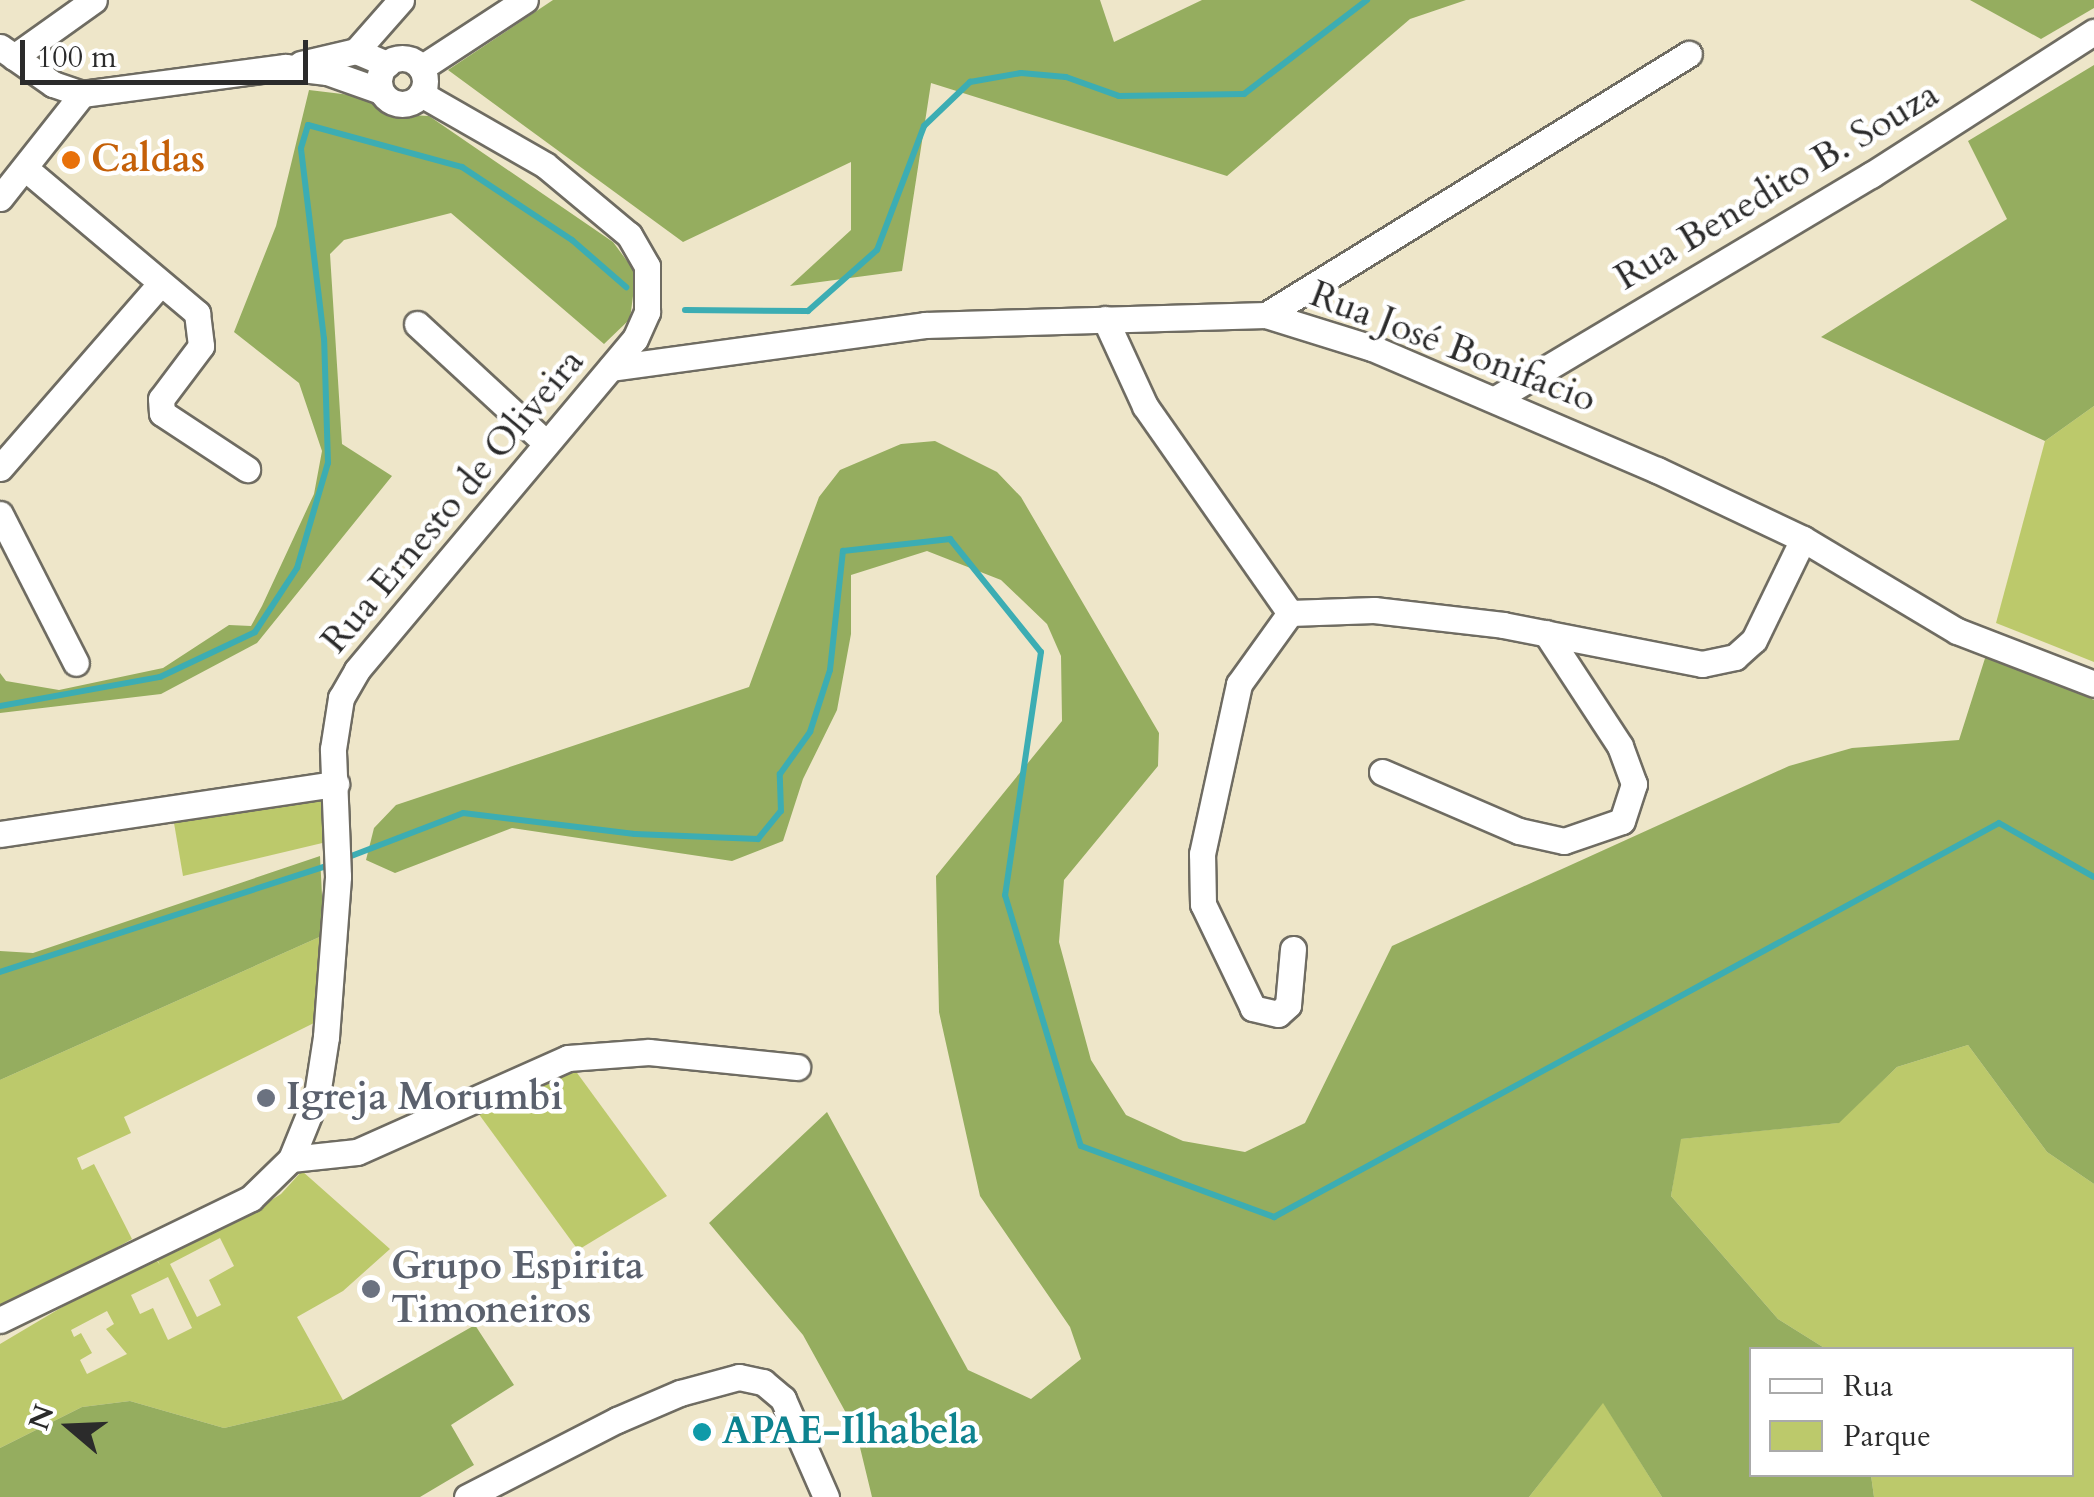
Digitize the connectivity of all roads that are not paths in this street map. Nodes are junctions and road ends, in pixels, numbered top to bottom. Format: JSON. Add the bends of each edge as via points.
{"nodes":[{"id":1,"x":94,"y":0,"type":"edge"},
{"id":2,"x":400,"y":0,"type":"edge"},
{"id":3,"x":525,"y":0,"type":"edge"},
{"id":4,"x":2094,"y":32,"type":"edge"},
{"id":5,"x":356,"y":50,"type":"junction"},
{"id":6,"x":7,"y":52,"type":"edge"},
{"id":7,"x":1689,"y":54,"type":"dead end"},
{"id":8,"x":387,"y":64,"type":"junction"},
{"id":9,"x":285,"y":68,"type":"junction"},
{"id":10,"x":421,"y":81,"type":"junction"},
{"id":11,"x":381,"y":91,"type":"junction"},
{"id":12,"x":82,"y":94,"type":"junction"},
{"id":13,"x":26,"y":169,"type":"junction"},
{"id":14,"x":0,"y":198,"type":"edge"},
{"id":15,"x":160,"y":284,"type":"junction"},
{"id":16,"x":1266,"y":316,"type":"junction"},
{"id":17,"x":1105,"y":319,"type":"junction"},
{"id":18,"x":418,"y":324,"type":"dead end"},
{"id":19,"x":612,"y":368,"type":"junction"},
{"id":20,"x":1495,"y":399,"type":"junction"},
{"id":21,"x":545,"y":442,"type":"junction"},
{"id":22,"x":0,"y":468,"type":"edge"},
{"id":23,"x":247,"y":469,"type":"dead end"},
{"id":24,"x":0,"y":514,"type":"edge"},
{"id":25,"x":1804,"y":539,"type":"junction"},
{"id":26,"x":1290,"y":612,"type":"junction"},
{"id":27,"x":1546,"y":633,"type":"junction"},
{"id":28,"x":76,"y":663,"type":"dead end"},
{"id":29,"x":2094,"y":684,"type":"edge"},
{"id":30,"x":1382,"y":772,"type":"dead end"},
{"id":31,"x":336,"y":784,"type":"junction"},
{"id":32,"x":0,"y":834,"type":"edge"},
{"id":33,"x":1293,"y":949,"type":"dead end"},
{"id":34,"x":797,"y":1066,"type":"dead end"},
{"id":35,"x":292,"y":1159,"type":"junction"},
{"id":36,"x":0,"y":1320,"type":"edge"},
{"id":37,"x":466,"y":1497,"type":"edge"},
{"id":38,"x":826,"y":1497,"type":"edge"}],
"edges":[{"from":1,"to":6,"type":"street"},
{"from":2,"to":5,"type":"street"},
{"from":3,"to":10,"type":"street"},
{"from":4,"to":20,"type":"street","name":"Rua Benedito B. Souza","via":[[1871,175]]},
{"from":5,"to":8,"type":"street"},
{"from":5,"to":9,"type":"street"},
{"from":6,"to":12,"type":"street"},
{"from":7,"to":16,"type":"street"},
{"from":8,"to":10,"type":"street","via":[[408,59]]},
{"from":8,"to":11,"type":"street","via":[[379,76]]},
{"from":9,"to":11,"type":"street","via":[[327,72]]},
{"from":9,"to":12,"type":"street"},
{"from":10,"to":11,"type":"street","via":[[400,104]]},
{"from":10,"to":19,"type":"street","name":"Rua Ernesto de Oliveira","via":[[545,164],[640,250],[652,294],[635,339]]},
{"from":12,"to":13,"type":"street"},
{"from":13,"to":14,"type":"street"},
{"from":13,"to":15,"type":"street"},
{"from":15,"to":22,"type":"street"},
{"from":15,"to":23,"type":"street","via":[[197,314],[200,346],[161,399],[162,412]]},
{"from":16,"to":17,"type":"street","name":"Rua José Bonifacio"},
{"from":16,"to":20,"type":"street","name":"Rua José Bonifacio","via":[[1372,348]]},
{"from":17,"to":19,"type":"street","name":"Rua José Bonifacio","via":[[925,325]]},
{"from":17,"to":26,"type":"street","via":[[1146,406]]},
{"from":18,"to":21,"type":"street"},
{"from":19,"to":21,"type":"street","name":"Rua Ernesto de Oliveira"},
{"from":20,"to":25,"type":"street","name":"Rua José Bonifacio"},
{"from":21,"to":31,"type":"street","name":"Rua Ernesto de Oliveira","via":[[357,670],[335,719]]},
{"from":24,"to":28,"type":"street"},
{"from":25,"to":27,"type":"street","via":[[1754,640],[1735,657],[1702,664]]},
{"from":25,"to":29,"type":"street","name":"Rua José Bonifacio","via":[[1956,631]]},
{"from":26,"to":27,"type":"street","via":[[1374,610]]},
{"from":26,"to":33,"type":"street","via":[[1239,684],[1202,854],[1203,904],[1253,1008],[1278,1014],[1288,1005]]},
{"from":27,"to":30,"type":"street","via":[[1620,746],[1634,784],[1622,820],[1564,841],[1519,831]]},
{"from":31,"to":32,"type":"street"},
{"from":31,"to":35,"type":"street","name":"Rua Ernesto de Oliveira","via":[[338,876],[322,1067]]},
{"from":34,"to":35,"type":"street","via":[[649,1052],[568,1058],[357,1152]]},
{"from":35,"to":36,"type":"street","name":"Rua Ernesto de Oliveira","via":[[251,1198]]},
{"from":37,"to":38,"type":"street","via":[[680,1392],[739,1377],[763,1382],[783,1399]]}]}
